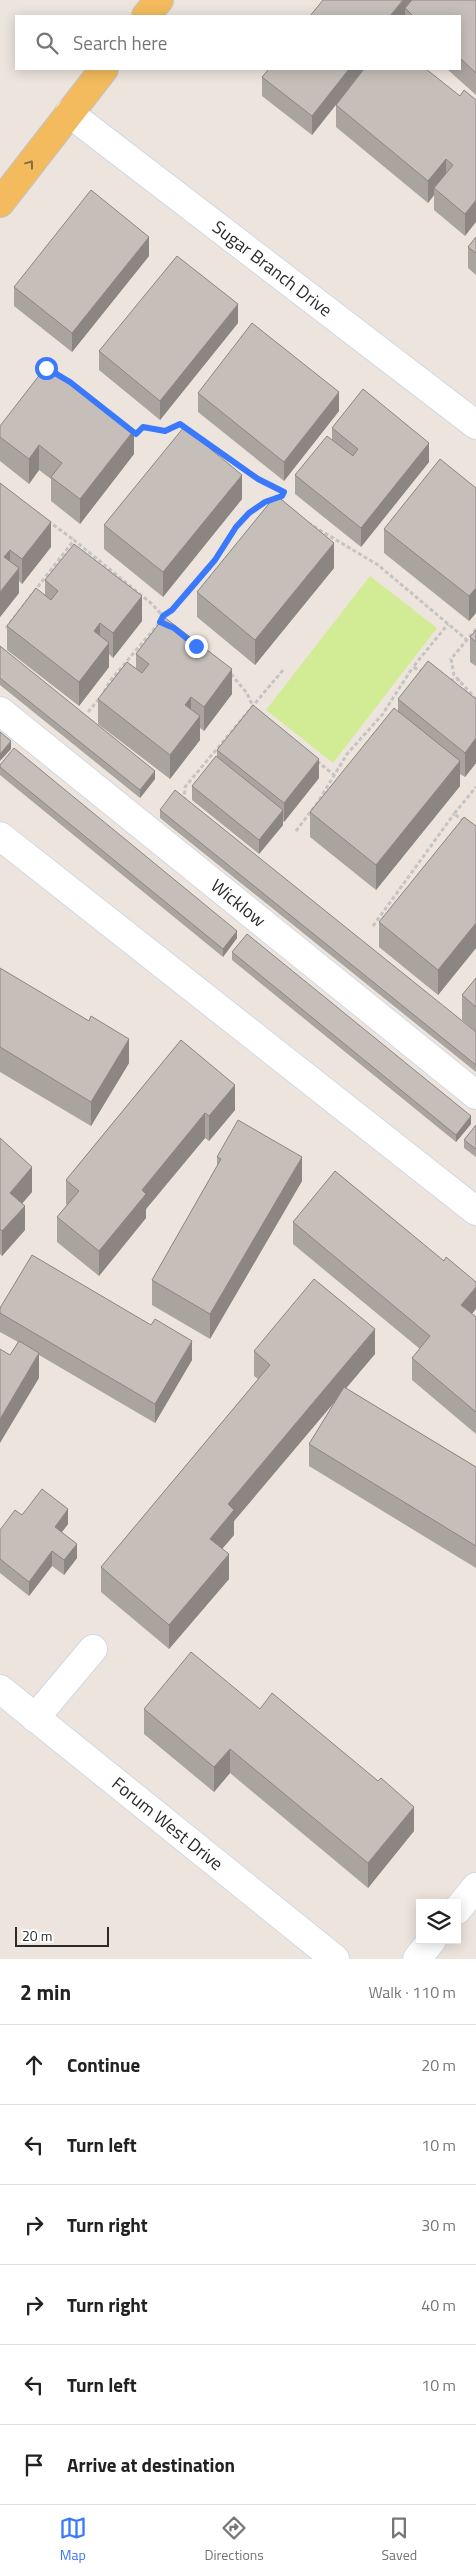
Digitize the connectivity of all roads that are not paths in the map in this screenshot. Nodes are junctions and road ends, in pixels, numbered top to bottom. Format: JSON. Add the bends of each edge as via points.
{"nodes":[{"id":1,"x":159,"y":0,"type":"edge"},
{"id":2,"x":147,"y":15,"type":"edge"},
{"id":3,"x":103,"y":70,"type":"edge"},
{"id":4,"x":69,"y":113,"type":"junction"},
{"id":5,"x":0,"y":203,"type":"edge"},
{"id":6,"x":476,"y":425,"type":"edge"},
{"id":7,"x":0,"y":711,"type":"edge"},
{"id":8,"x":0,"y":836,"type":"edge"},
{"id":9,"x":476,"y":1095,"type":"edge"},
{"id":10,"x":476,"y":1211,"type":"edge"},
{"id":11,"x":93,"y":1648,"type":"dead end"},
{"id":12,"x":0,"y":1690,"type":"edge"},
{"id":13,"x":35,"y":1718,"type":"junction"},
{"id":14,"x":476,"y":1887,"type":"edge"},
{"id":15,"x":461,"y":1905,"type":"edge"},
{"id":16,"x":429,"y":1944,"type":"edge"},
{"id":17,"x":335,"y":1959,"type":"edge"},
{"id":18,"x":417,"y":1959,"type":"edge"}],
"edges":[{"from":1,"to":2,"type":"main road"},
{"from":3,"to":4,"type":"main road"},
{"from":5,"to":4,"type":"main road","one_way":true},
{"from":4,"to":6,"type":"street","name":"Sugar Branch Drive"},
{"from":7,"to":9,"type":"street","name":"Wicklow"},
{"from":8,"to":10,"type":"street"},
{"from":11,"to":13,"type":"street"},
{"from":12,"to":13,"type":"street","name":"Forum West Drive"},
{"from":13,"to":17,"type":"street","name":"Forum West Drive"},
{"from":14,"to":15,"type":"street"},
{"from":16,"to":18,"type":"street"}]}
